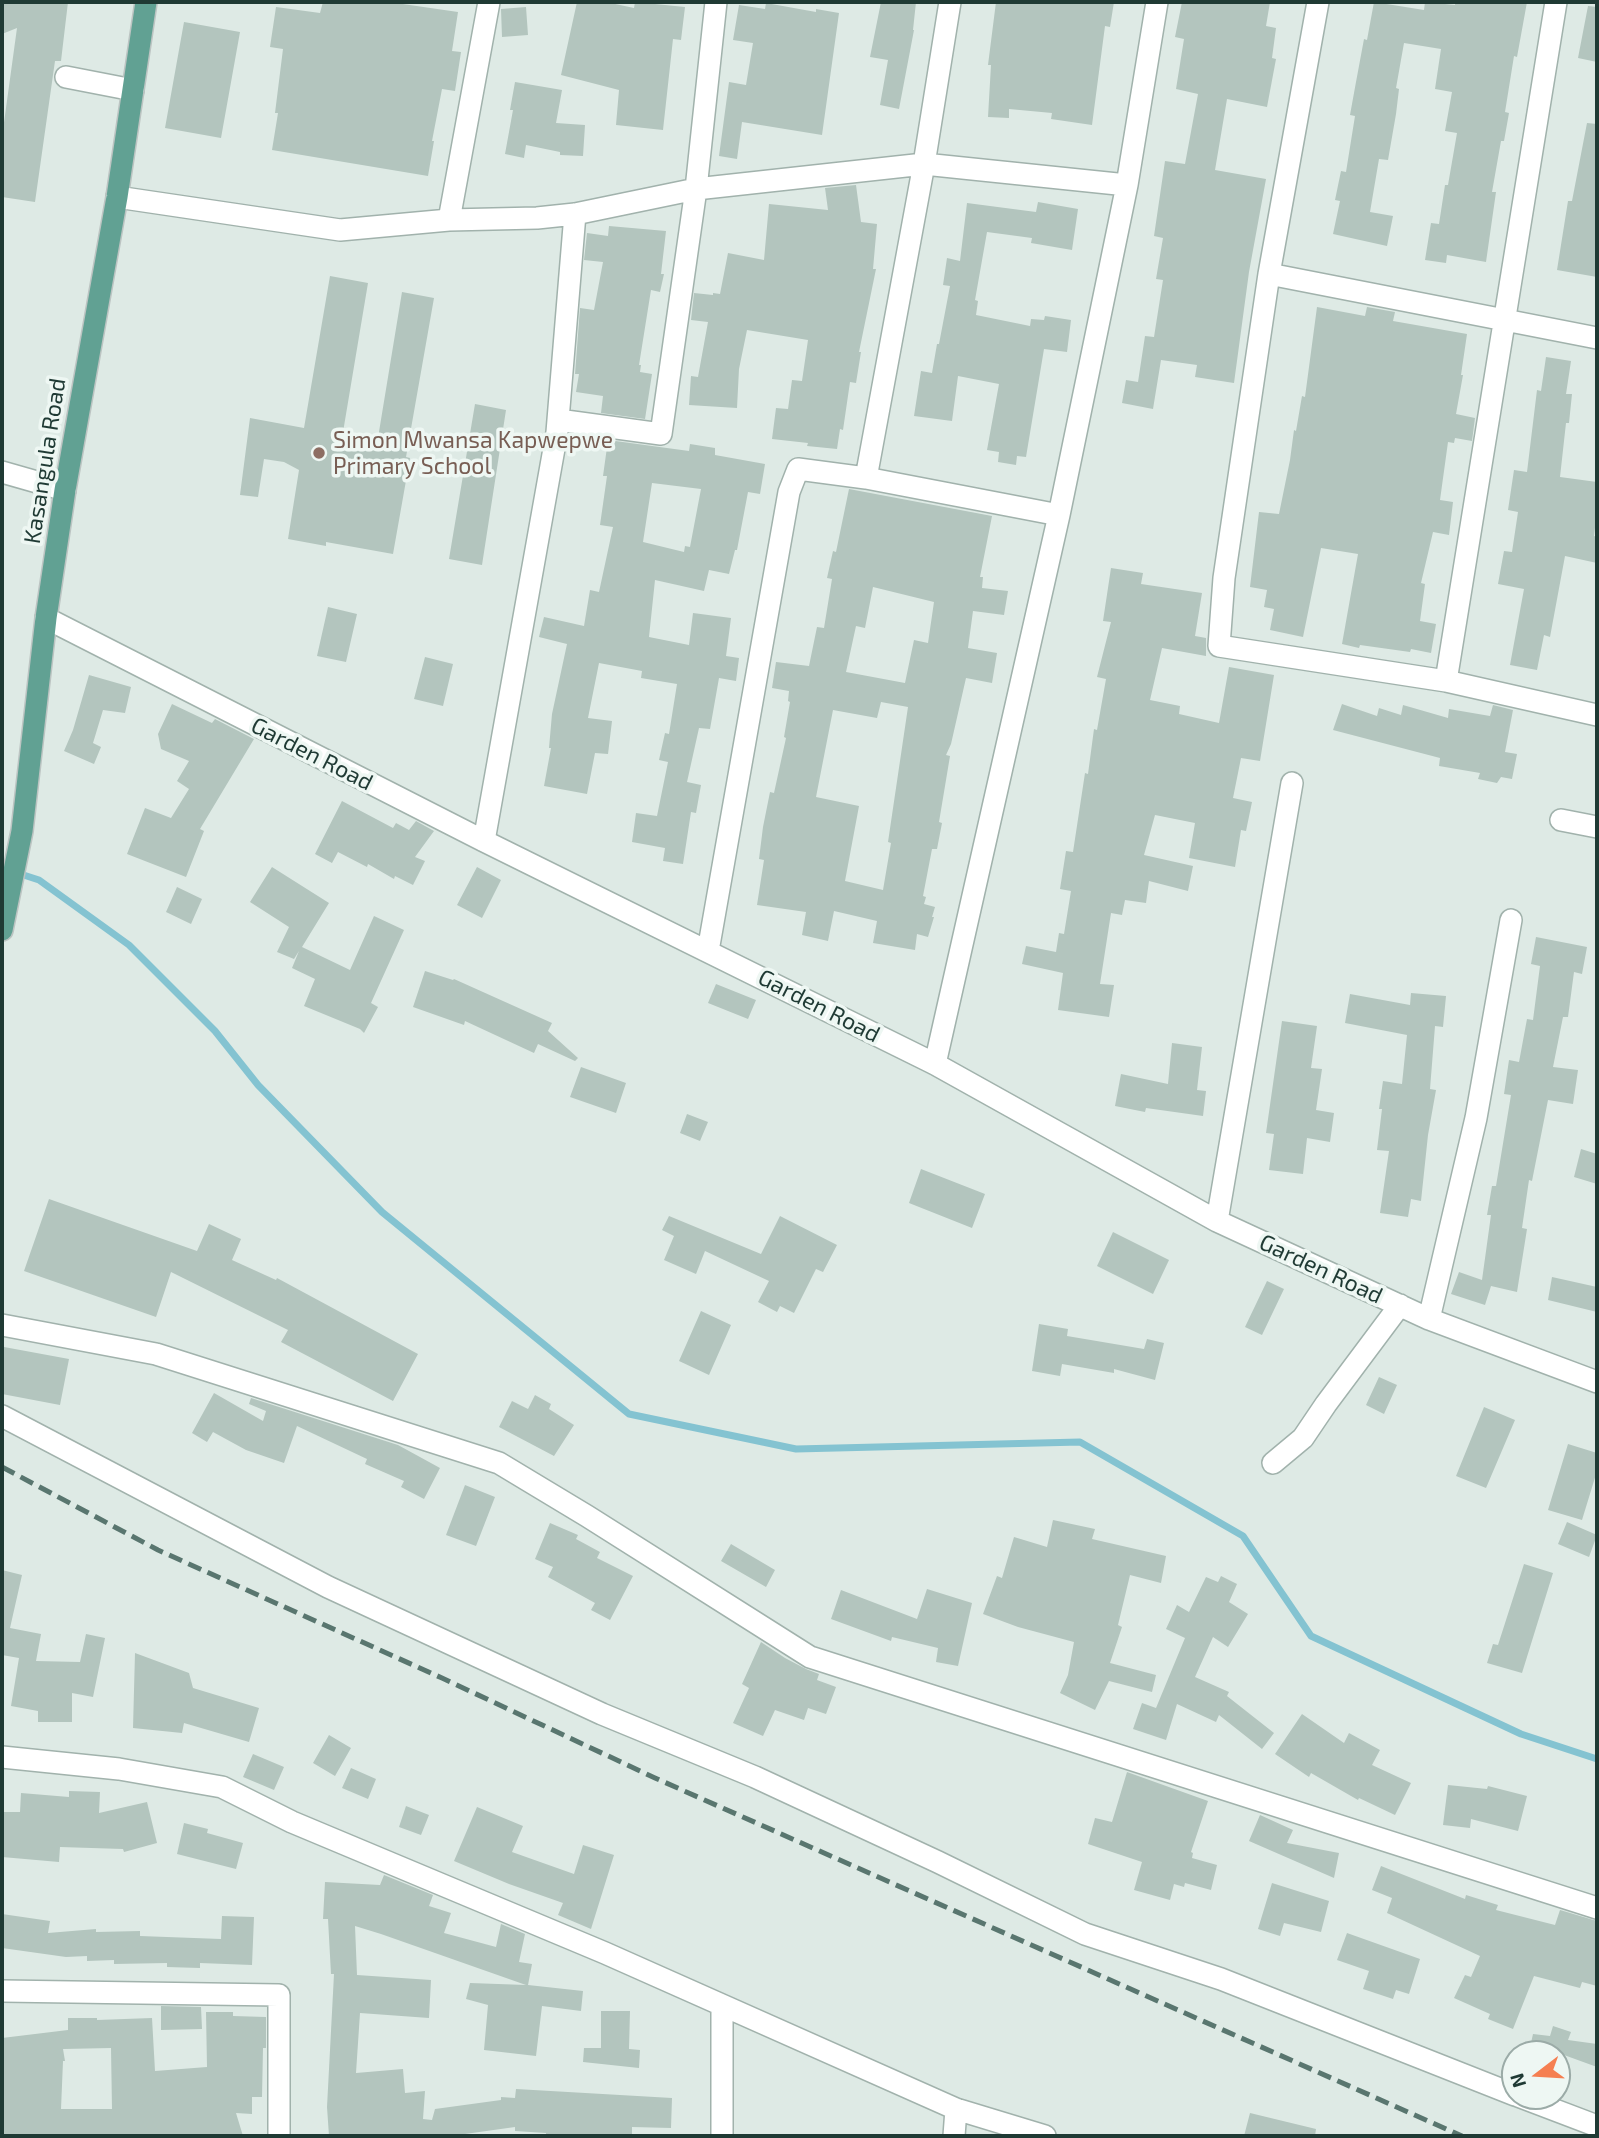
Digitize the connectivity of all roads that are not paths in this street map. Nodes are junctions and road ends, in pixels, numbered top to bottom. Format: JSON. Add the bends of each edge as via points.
{"nodes":[{"id":1,"x":146,"y":2,"type":"edge"},
{"id":2,"x":489,"y":2,"type":"edge"},
{"id":3,"x":716,"y":2,"type":"edge"},
{"id":4,"x":950,"y":2,"type":"edge"},
{"id":5,"x":1157,"y":2,"type":"edge"},
{"id":6,"x":1318,"y":2,"type":"edge"},
{"id":7,"x":1556,"y":2,"type":"edge"},
{"id":8,"x":66,"y":77,"type":"dead end"},
{"id":9,"x":133,"y":90,"type":"junction"},
{"id":10,"x":924,"y":164,"type":"junction"},
{"id":11,"x":1127,"y":185,"type":"junction"},
{"id":12,"x":696,"y":189,"type":"junction"},
{"id":13,"x":117,"y":197,"type":"junction"},
{"id":14,"x":575,"y":214,"type":"junction"},
{"id":15,"x":449,"y":220,"type":"junction"},
{"id":16,"x":1269,"y":274,"type":"junction"},
{"id":17,"x":1504,"y":320,"type":"junction"},
{"id":18,"x":1597,"y":338,"type":"edge"},
{"id":19,"x":558,"y":420,"type":"junction"},
{"id":20,"x":2,"y":472,"type":"edge"},
{"id":21,"x":866,"y":478,"type":"junction"},
{"id":22,"x":65,"y":490,"type":"junction"},
{"id":23,"x":1059,"y":515,"type":"junction"},
{"id":24,"x":46,"y":618,"type":"junction"},
{"id":25,"x":1446,"y":681,"type":"junction"},
{"id":26,"x":1597,"y":715,"type":"edge"},
{"id":27,"x":1292,"y":783,"type":"dead end"},
{"id":28,"x":1560,"y":820,"type":"dead end"},
{"id":29,"x":1597,"y":827,"type":"edge"},
{"id":30,"x":484,"y":841,"type":"junction"},
{"id":31,"x":1511,"y":920,"type":"dead end"},
{"id":32,"x":2,"y":930,"type":"edge"},
{"id":33,"x":708,"y":951,"type":"junction"},
{"id":34,"x":935,"y":1064,"type":"junction"},
{"id":35,"x":1217,"y":1221,"type":"junction"},
{"id":36,"x":1400,"y":1305,"type":"junction"},
{"id":37,"x":1429,"y":1319,"type":"junction"},
{"id":38,"x":2,"y":1325,"type":"edge"},
{"id":39,"x":1597,"y":1382,"type":"edge"},
{"id":40,"x":2,"y":1416,"type":"edge"},
{"id":41,"x":1273,"y":1463,"type":"dead end"},
{"id":42,"x":2,"y":1757,"type":"edge"},
{"id":43,"x":1597,"y":1908,"type":"edge"},
{"id":44,"x":2,"y":1991,"type":"edge"},
{"id":45,"x":722,"y":2005,"type":"junction"},
{"id":46,"x":1501,"y":2089,"type":"edge"},
{"id":47,"x":956,"y":2109,"type":"junction"},
{"id":48,"x":1556,"y":2110,"type":"edge"},
{"id":49,"x":1597,"y":2126,"type":"edge"},
{"id":50,"x":279,"y":2136,"type":"edge"},
{"id":51,"x":722,"y":2136,"type":"edge"},
{"id":52,"x":954,"y":2136,"type":"edge"},
{"id":53,"x":1045,"y":2136,"type":"edge"}],
"edges":[{"from":1,"to":9,"type":"main road","name":"Kasangula Road"},
{"from":2,"to":15,"type":"street"},
{"from":3,"to":12,"type":"street"},
{"from":4,"to":10,"type":"street"},
{"from":5,"to":11,"type":"street"},
{"from":6,"to":16,"type":"street"},
{"from":7,"to":17,"type":"street"},
{"from":8,"to":9,"type":"street"},
{"from":9,"to":13,"type":"main road","name":"Kasangula Road"},
{"from":10,"to":11,"type":"street"},
{"from":10,"to":12,"type":"street"},
{"from":10,"to":21,"type":"street"},
{"from":11,"to":23,"type":"street"},
{"from":12,"to":14,"type":"street"},
{"from":12,"to":19,"type":"street","via":[[661,434]]},
{"from":13,"to":15,"type":"street","via":[[340,230]]},
{"from":13,"to":22,"type":"main road","name":"Kasangula Road"},
{"from":14,"to":15,"type":"street"},
{"from":14,"to":19,"type":"street"},
{"from":16,"to":17,"type":"street"},
{"from":16,"to":25,"type":"street","via":[[1224,578],[1219,646]]},
{"from":17,"to":18,"type":"street"},
{"from":17,"to":25,"type":"street"},
{"from":19,"to":30,"type":"street"},
{"from":20,"to":22,"type":"street"},
{"from":21,"to":23,"type":"street"},
{"from":21,"to":33,"type":"street","via":[[797,469],[789,492]]},
{"from":22,"to":24,"type":"main road","name":"Kasangula Road"},
{"from":23,"to":34,"type":"street"},
{"from":24,"to":30,"type":"street","name":"Garden Road"},
{"from":24,"to":32,"type":"main road","name":"Kasangula Road","via":[[22,831]]},
{"from":25,"to":26,"type":"street"},
{"from":27,"to":35,"type":"street"},
{"from":28,"to":29,"type":"street"},
{"from":30,"to":33,"type":"street","name":"Garden Road"},
{"from":31,"to":37,"type":"street","via":[[1476,1118]]},
{"from":33,"to":34,"type":"street","name":"Garden Road"},
{"from":34,"to":35,"type":"street","name":"Garden Road"},
{"from":35,"to":36,"type":"street","name":"Garden Road"},
{"from":36,"to":37,"type":"street","name":"Garden Road"},
{"from":36,"to":41,"type":"street","via":[[1303,1438]]},
{"from":37,"to":39,"type":"street","name":"Garden Road"},
{"from":38,"to":43,"type":"street","via":[[156,1354],[499,1463],[810,1657]]},
{"from":40,"to":46,"type":"street","via":[[328,1587],[602,1714],[755,1777],[1085,1934],[1221,1979]]},
{"from":42,"to":45,"type":"street","via":[[119,1769],[222,1787],[292,1822]]},
{"from":44,"to":50,"type":"street","via":[[279,1995]]},
{"from":45,"to":47,"type":"street"},
{"from":45,"to":51,"type":"street"},
{"from":47,"to":52,"type":"street"},
{"from":47,"to":53,"type":"street"},
{"from":48,"to":49,"type":"street"}]}
